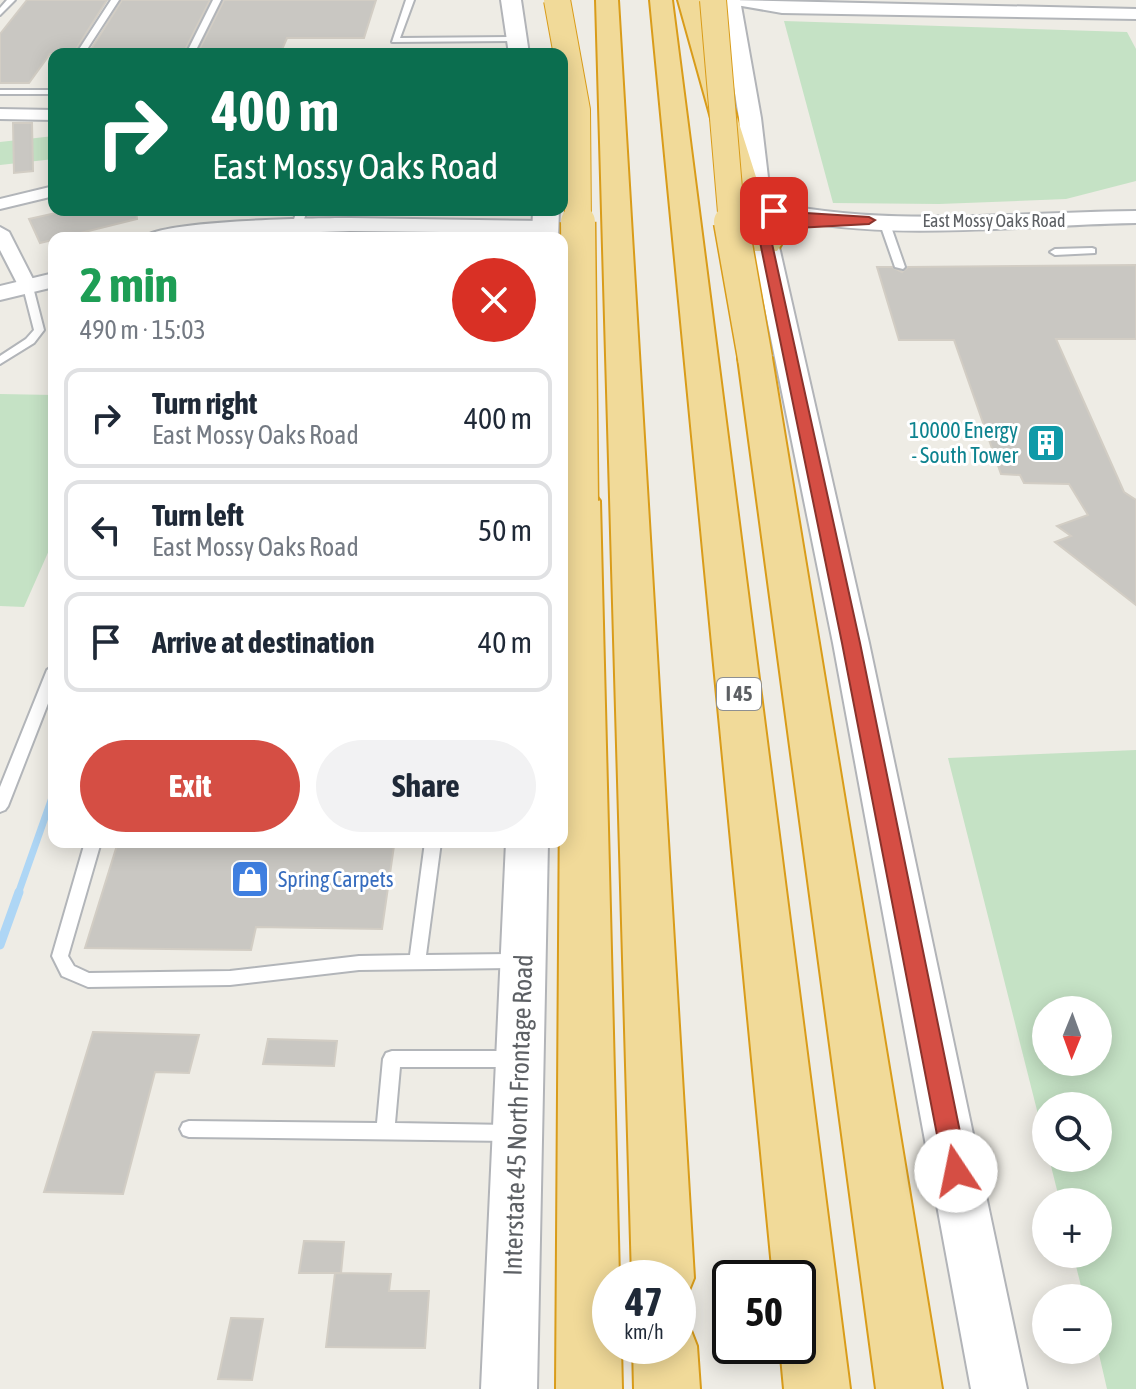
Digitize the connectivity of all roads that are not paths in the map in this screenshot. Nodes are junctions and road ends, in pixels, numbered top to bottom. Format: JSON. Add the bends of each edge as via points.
{"nodes":[{"id":1,"x":11,"y":0,"type":"edge"},
{"id":2,"x":115,"y":0,"type":"edge"},
{"id":3,"x":217,"y":0,"type":"edge"},
{"id":4,"x":410,"y":0,"type":"edge"},
{"id":5,"x":511,"y":0,"type":"edge"},
{"id":6,"x":557,"y":0,"type":"edge"},
{"id":7,"x":588,"y":0,"type":"edge"},
{"id":8,"x":607,"y":0,"type":"edge"},
{"id":9,"x":661,"y":0,"type":"edge"},
{"id":10,"x":689,"y":0,"type":"edge"},
{"id":11,"x":728,"y":4,"type":"edge"},
{"id":12,"x":0,"y":13,"type":"edge"},
{"id":13,"x":1136,"y":14,"type":"edge"},
{"id":14,"x":517,"y":46,"type":"edge"},
{"id":15,"x":84,"y":48,"type":"edge"},
{"id":16,"x":193,"y":48,"type":"edge"},
{"id":17,"x":566,"y":48,"type":"edge"},
{"id":18,"x":568,"y":60,"type":"edge"},
{"id":19,"x":0,"y":92,"type":"edge"},
{"id":20,"x":48,"y":92,"type":"edge"},
{"id":21,"x":0,"y":114,"type":"edge"},
{"id":22,"x":48,"y":115,"type":"edge"},
{"id":23,"x":48,"y":192,"type":"edge"},
{"id":24,"x":0,"y":204,"type":"edge"},
{"id":25,"x":1131,"y":215,"type":"edge"},
{"id":26,"x":877,"y":221,"type":"junction"},
{"id":27,"x":298,"y":224,"type":"edge"},
{"id":28,"x":546,"y":225,"type":"edge"},
{"id":29,"x":763,"y":229,"type":"junction"},
{"id":30,"x":0,"y":232,"type":"edge"},
{"id":31,"x":199,"y":232,"type":"edge"},
{"id":32,"x":1092,"y":251,"type":"dead end"},
{"id":33,"x":1055,"y":252,"type":"dead end"},
{"id":34,"x":48,"y":261,"type":"edge"},
{"id":35,"x":900,"y":267,"type":"dead end"},
{"id":36,"x":15,"y":275,"type":"edge"},
{"id":37,"x":48,"y":279,"type":"edge"},
{"id":38,"x":0,"y":293,"type":"edge"},
{"id":39,"x":0,"y":361,"type":"edge"},
{"id":40,"x":568,"y":399,"type":"edge"},
{"id":41,"x":48,"y":685,"type":"edge"},
{"id":42,"x":0,"y":806,"type":"edge"},
{"id":43,"x":91,"y":848,"type":"edge"},
{"id":44,"x":432,"y":848,"type":"edge"},
{"id":45,"x":527,"y":848,"type":"edge"},
{"id":46,"x":523,"y":961,"type":"junction"},
{"id":47,"x":417,"y":962,"type":"junction"},
{"id":48,"x":520,"y":1059,"type":"junction"},
{"id":49,"x":189,"y":1129,"type":"dead end"},
{"id":50,"x":385,"y":1131,"type":"junction"},
{"id":51,"x":517,"y":1133,"type":"junction"},
{"id":52,"x":662,"y":1260,"type":"edge"},
{"id":53,"x":666,"y":1364,"type":"edge"},
{"id":54,"x":509,"y":1389,"type":"edge"},
{"id":55,"x":589,"y":1389,"type":"edge"},
{"id":56,"x":667,"y":1389,"type":"edge"},
{"id":57,"x":817,"y":1389,"type":"edge"},
{"id":58,"x":909,"y":1389,"type":"edge"},
{"id":59,"x":999,"y":1389,"type":"edge"}],
"edges":[{"from":1,"to":12,"type":"lane"},
{"from":2,"to":15,"type":"lane"},
{"from":3,"to":16,"type":"lane"},
{"from":4,"to":14,"type":"lane","via":[[395,40]]},
{"from":5,"to":14,"type":"main road"},
{"from":6,"to":17,"type":"highway","bridge":true},
{"from":7,"to":40,"type":"highway"},
{"from":8,"to":52,"type":"highway"},
{"from":9,"to":57,"type":"highway","number":"I 45"},
{"from":10,"to":29,"type":"highway","via":[[753,215]]},
{"from":11,"to":13,"type":"street"},
{"from":11,"to":29,"type":"main road"},
{"from":11,"to":58,"type":"highway","bridge":true,"via":[[731,220]]},
{"from":18,"to":55,"type":"highway","bridge":true,"via":[[577,110]]},
{"from":19,"to":20,"type":"lane"},
{"from":21,"to":22,"type":"street"},
{"from":23,"to":24,"type":"street"},
{"from":25,"to":26,"type":"street","name":"East Mossy Oaks Road","via":[[1060,221]]},
{"from":26,"to":29,"type":"street","name":"East Mossy Oaks Road"},
{"from":26,"to":29,"type":"street","name":"East Mossy Oaks Road","via":[[789,216]]},
{"from":26,"to":35,"type":"lane"},
{"from":27,"to":28,"type":"street"},
{"from":27,"to":31,"type":"street"},
{"from":29,"to":59,"type":"main road"},
{"from":30,"to":36,"type":"street"},
{"from":32,"to":33,"type":"lane"},
{"from":34,"to":36,"type":"street"},
{"from":36,"to":37,"type":"street"},
{"from":36,"to":38,"type":"street"},
{"from":36,"to":39,"type":"lane","via":[[39,330]]},
{"from":41,"to":42,"type":"lane"},
{"from":43,"to":47,"type":"lane","via":[[60,956],[68,971],[88,980],[230,978]]},
{"from":44,"to":47,"type":"lane"},
{"from":45,"to":46,"type":"main road","name":"Interstate 45 North Frontage Road"},
{"from":46,"to":47,"type":"lane"},
{"from":46,"to":48,"type":"main road","name":"Interstate 45 North Frontage Road"},
{"from":48,"to":50,"type":"lane","via":[[392,1059]]},
{"from":48,"to":51,"type":"main road","name":"Interstate 45 North Frontage Road"},
{"from":49,"to":50,"type":"lane"},
{"from":50,"to":51,"type":"lane"},
{"from":51,"to":54,"type":"main road","name":"Interstate 45 North Frontage Road"},
{"from":53,"to":56,"type":"highway"}]}
